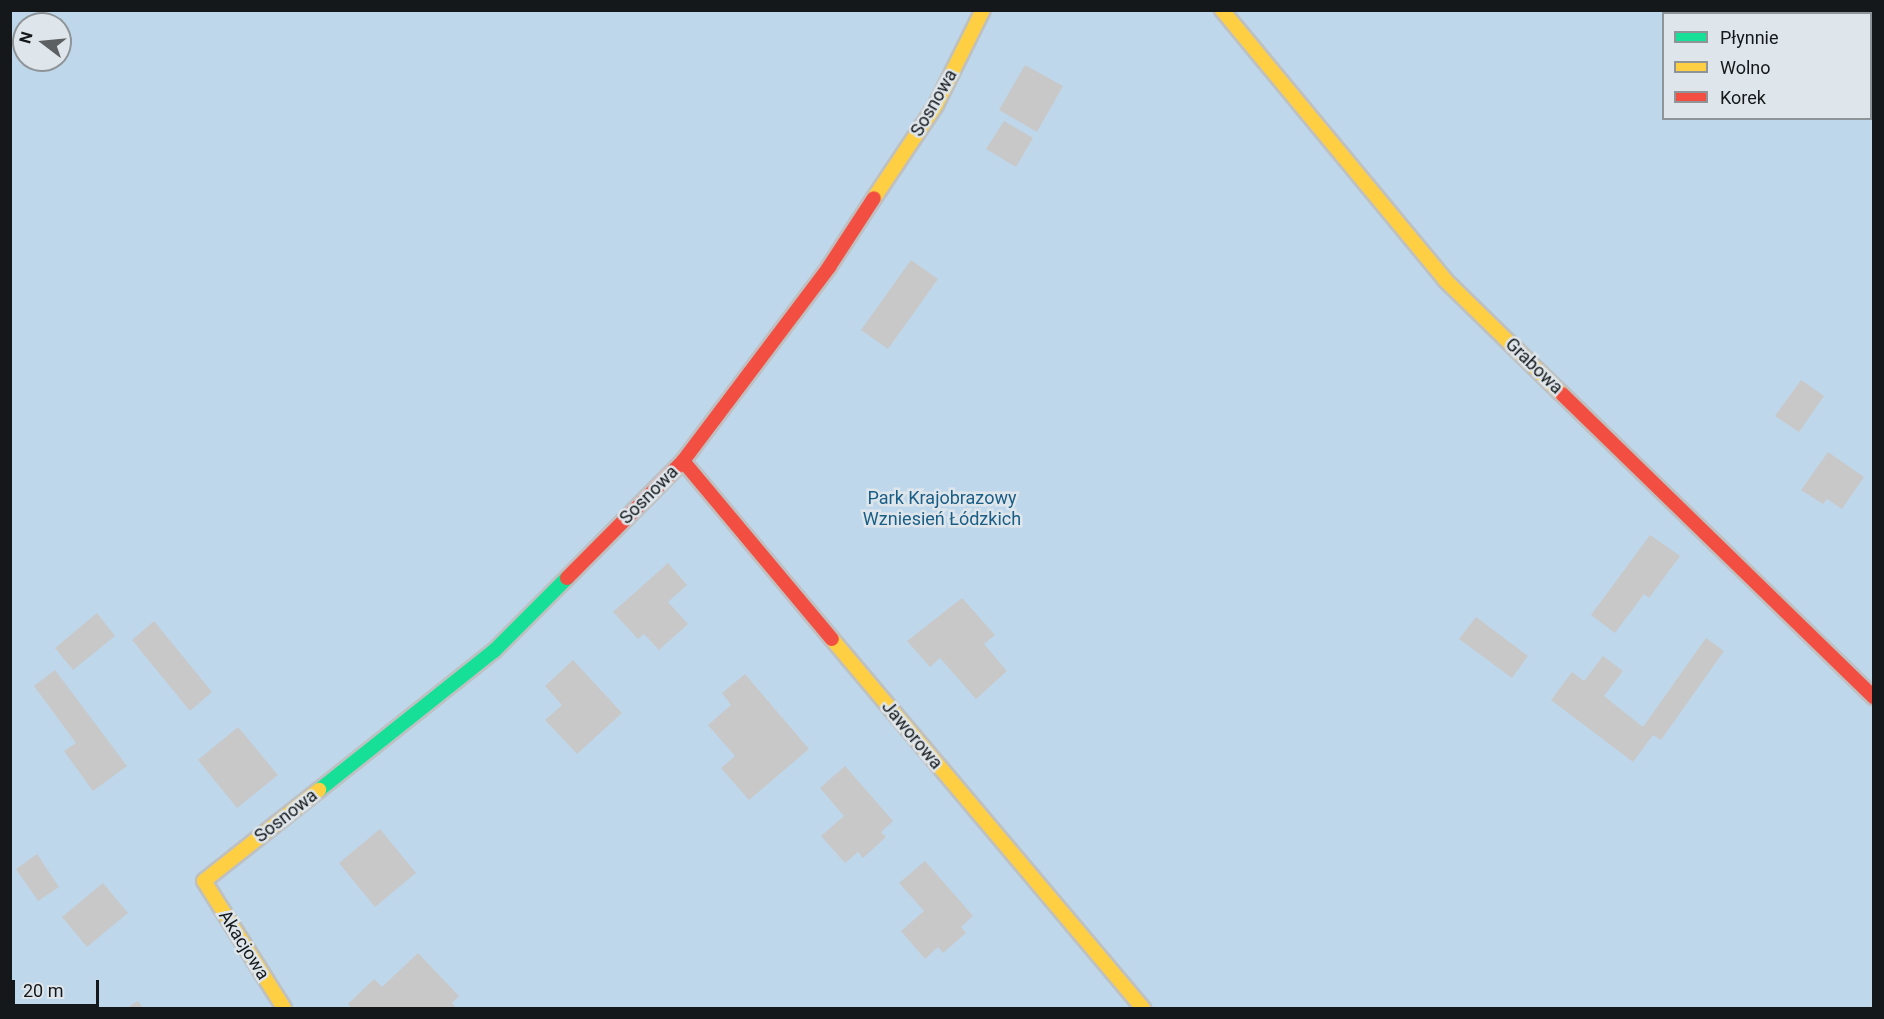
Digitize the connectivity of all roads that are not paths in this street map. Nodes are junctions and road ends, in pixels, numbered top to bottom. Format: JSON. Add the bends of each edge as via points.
{"nodes":[{"id":1,"x":983,"y":10,"type":"edge"},
{"id":2,"x":1222,"y":10,"type":"edge"},
{"id":3,"x":683,"y":461,"type":"junction"},
{"id":4,"x":1874,"y":697,"type":"edge"},
{"id":5,"x":204,"y":881,"type":"joint"},
{"id":6,"x":284,"y":1008,"type":"edge"},
{"id":7,"x":1143,"y":1008,"type":"edge"}],
"edges":[{"from":1,"to":3,"type":"street","name":"Sosnowa","via":[[936,105],[829,267]]},
{"from":2,"to":4,"type":"street","name":"Grabowa","via":[[1445,280]]},
{"from":3,"to":5,"type":"street","name":"Sosnowa","via":[[494,651]]},
{"from":3,"to":7,"type":"street","name":"Jaworowa"},
{"from":5,"to":6,"type":"street","name":"Akacjowa"}]}
